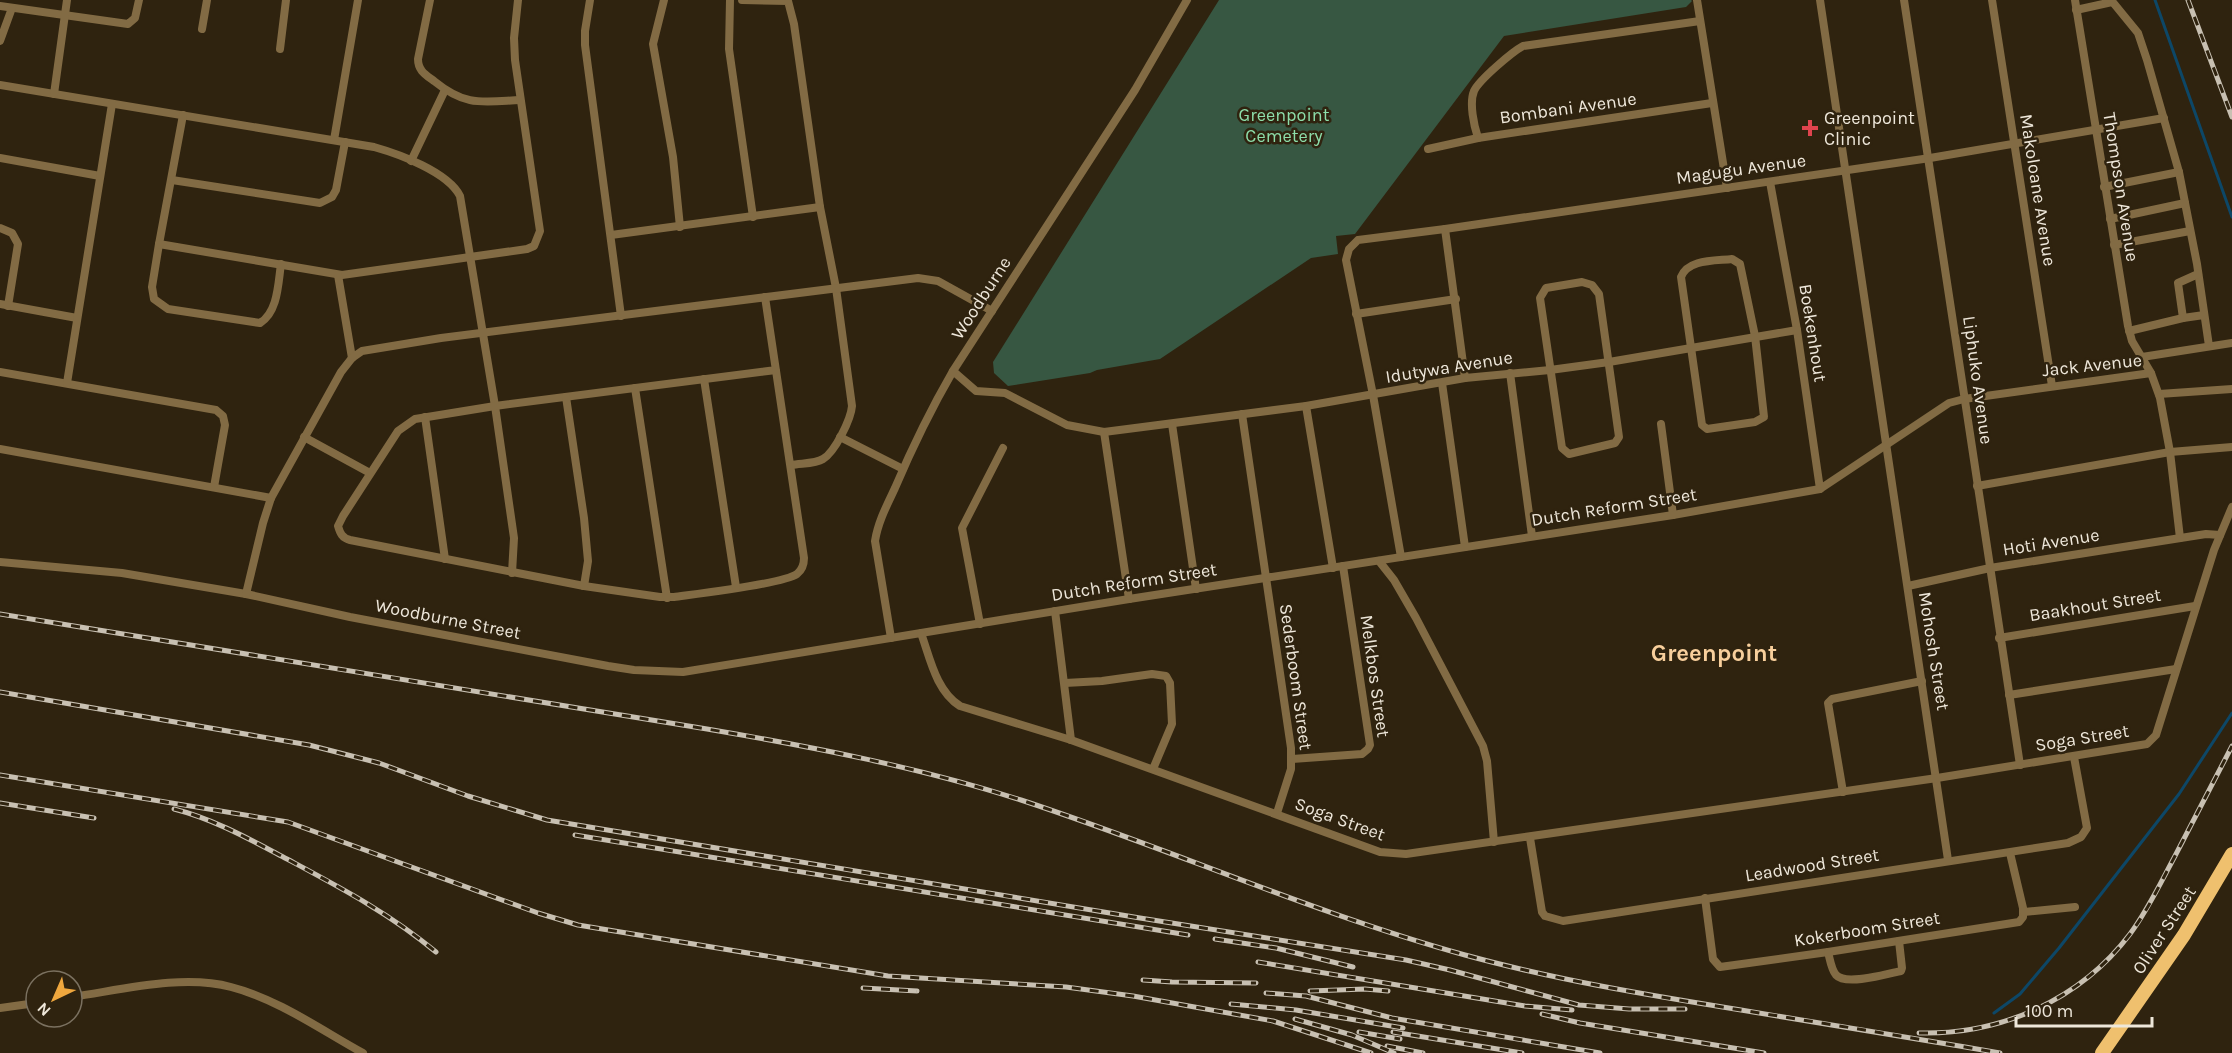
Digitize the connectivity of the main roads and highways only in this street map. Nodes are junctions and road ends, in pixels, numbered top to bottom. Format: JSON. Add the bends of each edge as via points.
{"nodes":[{"id":1,"x":2232,"y":854,"type":"edge"},
{"id":2,"x":2103,"y":1052,"type":"edge"}],
"edges":[{"from":1,"to":2,"type":"highway","name":"Oliver Street","via":[[2184,935]]}]}
